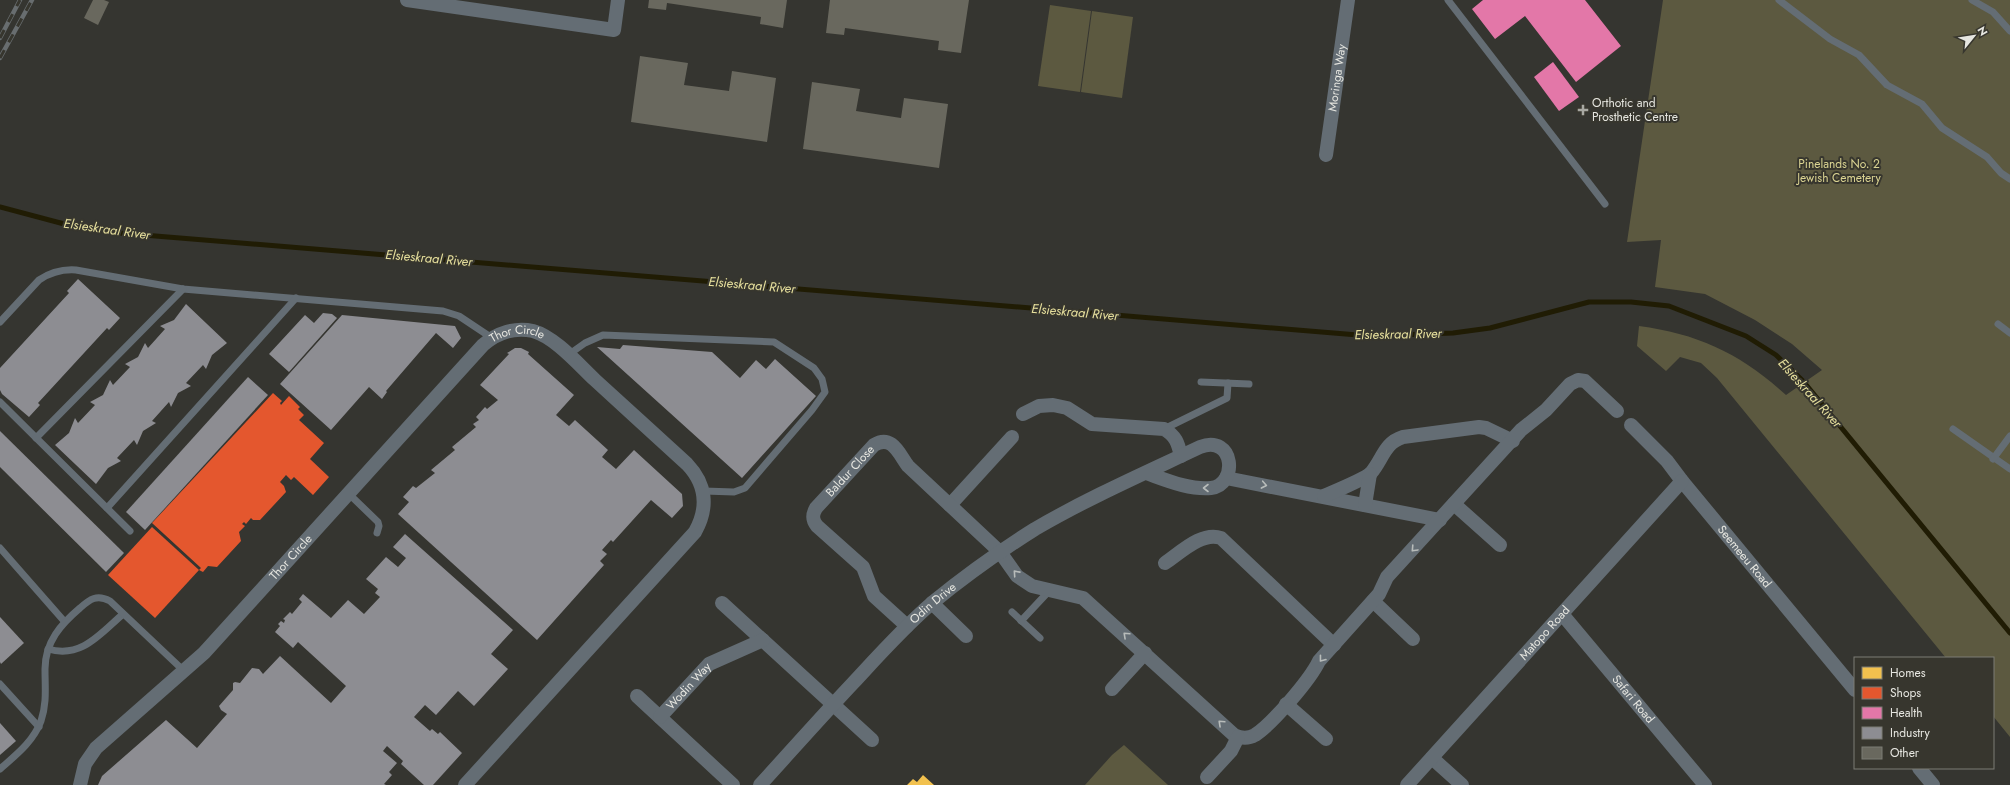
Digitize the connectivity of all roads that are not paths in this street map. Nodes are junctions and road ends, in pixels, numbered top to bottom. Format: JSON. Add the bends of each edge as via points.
{"nodes":[{"id":1,"x":407,"y":0,"type":"edge"},
{"id":2,"x":618,"y":0,"type":"edge"},
{"id":3,"x":1348,"y":0,"type":"edge"},
{"id":4,"x":1448,"y":0,"type":"edge"},
{"id":5,"x":1779,"y":0,"type":"edge"},
{"id":6,"x":1972,"y":0,"type":"edge"},
{"id":7,"x":429,"y":2,"type":"edge"},
{"id":8,"x":2010,"y":31,"type":"edge"},
{"id":9,"x":1326,"y":155,"type":"dead end"},
{"id":10,"x":2010,"y":179,"type":"edge"},
{"id":11,"x":1605,"y":204,"type":"dead end"},
{"id":12,"x":184,"y":289,"type":"junction"},
{"id":13,"x":296,"y":298,"type":"junction"},
{"id":14,"x":0,"y":322,"type":"edge"},
{"id":15,"x":1998,"y":324,"type":"dead end"},
{"id":16,"x":2010,"y":333,"type":"edge"},
{"id":17,"x":492,"y":338,"type":"junction"},
{"id":18,"x":568,"y":355,"type":"junction"},
{"id":19,"x":1200,"y":382,"type":"dead end"},
{"id":20,"x":1228,"y":383,"type":"junction"},
{"id":21,"x":1249,"y":384,"type":"dead end"},
{"id":22,"x":0,"y":402,"type":"edge"},
{"id":23,"x":1618,"y":411,"type":"dead end"},
{"id":24,"x":1023,"y":414,"type":"dead end"},
{"id":25,"x":1631,"y":425,"type":"dead end"},
{"id":26,"x":1164,"y":429,"type":"junction"},
{"id":27,"x":1953,"y":429,"type":"dead end"},
{"id":28,"x":1012,"y":436,"type":"dead end"},
{"id":29,"x":2010,"y":436,"type":"edge"},
{"id":30,"x":36,"y":438,"type":"junction"},
{"id":31,"x":1513,"y":441,"type":"junction"},
{"id":32,"x":1182,"y":456,"type":"junction"},
{"id":33,"x":1993,"y":459,"type":"junction"},
{"id":34,"x":2010,"y":469,"type":"edge"},
{"id":35,"x":1146,"y":473,"type":"junction"},
{"id":36,"x":1370,"y":474,"type":"junction"},
{"id":37,"x":1226,"y":478,"type":"junction"},
{"id":38,"x":1682,"y":482,"type":"junction"},
{"id":39,"x":704,"y":491,"type":"junction"},
{"id":40,"x":349,"y":494,"type":"junction"},
{"id":41,"x":1324,"y":496,"type":"junction"},
{"id":42,"x":1454,"y":504,"type":"junction"},
{"id":43,"x":950,"y":505,"type":"junction"},
{"id":44,"x":1365,"y":505,"type":"junction"},
{"id":45,"x":107,"y":508,"type":"junction"},
{"id":46,"x":1440,"y":520,"type":"junction"},
{"id":47,"x":130,"y":531,"type":"dead end"},
{"id":48,"x":377,"y":533,"type":"dead end"},
{"id":49,"x":1500,"y":545,"type":"dead end"},
{"id":50,"x":0,"y":548,"type":"edge"},
{"id":51,"x":1000,"y":552,"type":"junction"},
{"id":52,"x":1165,"y":564,"type":"dead end"},
{"id":53,"x":1050,"y":590,"type":"junction"},
{"id":54,"x":1373,"y":601,"type":"junction"},
{"id":55,"x":722,"y":603,"type":"dead end"},
{"id":56,"x":932,"y":603,"type":"junction"},
{"id":57,"x":1012,"y":612,"type":"dead end"},
{"id":58,"x":123,"y":614,"type":"junction"},
{"id":59,"x":1562,"y":614,"type":"junction"},
{"id":60,"x":64,"y":621,"type":"junction"},
{"id":61,"x":1021,"y":622,"type":"junction"},
{"id":62,"x":907,"y":626,"type":"junction"},
{"id":63,"x":966,"y":636,"type":"dead end"},
{"id":64,"x":1040,"y":638,"type":"dead end"},
{"id":65,"x":1413,"y":639,"type":"dead end"},
{"id":66,"x":763,"y":640,"type":"junction"},
{"id":67,"x":1334,"y":645,"type":"junction"},
{"id":68,"x":48,"y":649,"type":"junction"},
{"id":69,"x":1145,"y":653,"type":"junction"},
{"id":70,"x":184,"y":672,"type":"junction"},
{"id":71,"x":0,"y":684,"type":"edge"},
{"id":72,"x":1112,"y":689,"type":"dead end"},
{"id":73,"x":1854,"y":689,"type":"edge"},
{"id":74,"x":637,"y":696,"type":"dead end"},
{"id":75,"x":1286,"y":704,"type":"junction"},
{"id":76,"x":833,"y":705,"type":"junction"},
{"id":77,"x":660,"y":717,"type":"junction"},
{"id":78,"x":38,"y":727,"type":"junction"},
{"id":79,"x":1238,"y":737,"type":"junction"},
{"id":80,"x":1326,"y":739,"type":"dead end"},
{"id":81,"x":872,"y":740,"type":"dead end"},
{"id":82,"x":1432,"y":758,"type":"junction"},
{"id":83,"x":1920,"y":769,"type":"edge"},
{"id":84,"x":0,"y":770,"type":"edge"},
{"id":85,"x":1207,"y":777,"type":"dead end"},
{"id":86,"x":80,"y":785,"type":"edge"},
{"id":87,"x":465,"y":785,"type":"edge"},
{"id":88,"x":733,"y":785,"type":"edge"},
{"id":89,"x":760,"y":785,"type":"edge"},
{"id":90,"x":1407,"y":785,"type":"edge"},
{"id":91,"x":1462,"y":785,"type":"edge"},
{"id":92,"x":1704,"y":785,"type":"edge"},
{"id":93,"x":1933,"y":785,"type":"edge"}],
"edges":[{"from":1,"to":7,"type":"street"},
{"from":2,"to":7,"type":"street","via":[[614,30]]},
{"from":3,"to":9,"type":"street","name":"Moringa Way"},
{"from":4,"to":11,"type":"lane"},
{"from":5,"to":10,"type":"lane","via":[[1830,39],[1859,55],[1887,85],[1922,104],[1942,128],[1987,157],[2001,174]]},
{"from":6,"to":8,"type":"lane","via":[[1993,12]]},
{"from":12,"to":13,"type":"lane"},
{"from":12,"to":14,"type":"lane","via":[[65,269],[39,280]]},
{"from":12,"to":30,"type":"lane"},
{"from":13,"to":17,"type":"lane","via":[[449,312]]},
{"from":13,"to":45,"type":"lane"},
{"from":15,"to":16,"type":"lane"},
{"from":17,"to":18,"type":"street","name":"Thor Circle","via":[[511,330],[533,332],[544,335]]},
{"from":17,"to":40,"type":"street","name":"Thor Circle"},
{"from":18,"to":39,"type":"street","name":"Thor Circle","via":[[687,464],[695,472]]},
{"from":18,"to":39,"type":"lane","via":[[603,335],[774,342],[814,368],[822,379],[825,392],[745,488],[734,492]]},
{"from":19,"to":20,"type":"lane"},
{"from":20,"to":21,"type":"lane"},
{"from":20,"to":26,"type":"lane","via":[[1227,398]]},
{"from":22,"to":30,"type":"lane"},
{"from":23,"to":31,"type":"street","via":[[1588,384],[1578,380],[1570,384],[1546,410],[1521,430]]},
{"from":24,"to":26,"type":"street","via":[[1039,406],[1053,405],[1066,408],[1092,424]]},
{"from":25,"to":38,"type":"street","name":"Seemeeu Road","via":[[1667,461]]},
{"from":26,"to":32,"type":"street","via":[[1178,442]]},
{"from":27,"to":33,"type":"lane"},
{"from":28,"to":43,"type":"street"},
{"from":29,"to":33,"type":"lane"},
{"from":30,"to":45,"type":"lane"},
{"from":31,"to":36,"type":"street","via":[[1486,428],[1403,437],[1387,447]]},
{"from":31,"to":42,"type":"street"},
{"from":32,"to":35,"type":"street","name":"Odin Drive"},
{"from":32,"to":37,"type":"street","name":"Odin Drive","via":[[1206,445],[1219,447],[1228,457],[1229,470]]},
{"from":33,"to":34,"type":"lane"},
{"from":37,"to":35,"type":"street","one_way":true,"via":[[1213,488],[1203,488]]},
{"from":35,"to":51,"type":"street","name":"Odin Drive","via":[[1070,510]]},
{"from":36,"to":41,"type":"street"},
{"from":36,"to":44,"type":"street"},
{"from":37,"to":41,"type":"street","one_way":true},
{"from":38,"to":59,"type":"street","name":"Matopo Road"},
{"from":38,"to":73,"type":"street","name":"Seemeeu Road"},
{"from":39,"to":87,"type":"street","name":"Thor Circle","via":[[704,513],[695,532]]},
{"from":40,"to":48,"type":"lane","via":[[378,522]]},
{"from":40,"to":70,"type":"street","name":"Thor Circle"},
{"from":41,"to":44,"type":"street"},
{"from":42,"to":46,"type":"street"},
{"from":42,"to":49,"type":"street"},
{"from":43,"to":51,"type":"street","name":"Baldur Close"},
{"from":43,"to":62,"type":"street","name":"Baldur Close","via":[[908,466],[892,444],[880,441],[842,479],[813,514],[813,521],[817,526],[863,567],[874,596]]},
{"from":44,"to":46,"type":"street"},
{"from":45,"to":47,"type":"lane"},
{"from":46,"to":54,"type":"street","one_way":true,"via":[[1387,577],[1380,594]]},
{"from":50,"to":60,"type":"lane"},
{"from":53,"to":51,"type":"street","name":"Baldur Close","one_way":true,"via":[[1032,586],[1017,576]]},
{"from":51,"to":56,"type":"street","name":"Odin Drive"},
{"from":52,"to":67,"type":"street","via":[[1206,537],[1221,538]]},
{"from":53,"to":61,"type":"lane"},
{"from":69,"to":53,"type":"street","name":"Baldur Close","one_way":true,"via":[[1083,598]]},
{"from":54,"to":65,"type":"street"},
{"from":54,"to":67,"type":"street"},
{"from":55,"to":66,"type":"street"},
{"from":56,"to":62,"type":"street","name":"Odin Drive"},
{"from":56,"to":63,"type":"street"},
{"from":57,"to":61,"type":"lane"},
{"from":58,"to":60,"type":"lane","via":[[110,601],[99,597],[90,599]]},
{"from":58,"to":68,"type":"lane","via":[[82,648],[67,652]]},
{"from":58,"to":70,"type":"lane"},
{"from":59,"to":82,"type":"street","name":"Matopo Road"},
{"from":59,"to":92,"type":"street","name":"Safari Road"},
{"from":60,"to":68,"type":"lane"},
{"from":61,"to":64,"type":"lane"},
{"from":62,"to":76,"type":"street","name":"Odin Drive"},
{"from":66,"to":76,"type":"street"},
{"from":66,"to":77,"type":"street","name":"Wodin Way","via":[[709,664]]},
{"from":67,"to":75,"type":"street","one_way":true},
{"from":68,"to":78,"type":"lane","via":[[45,670],[46,700]]},
{"from":69,"to":72,"type":"street"},
{"from":79,"to":69,"type":"street","name":"Baldur Close","one_way":true},
{"from":70,"to":86,"type":"street","name":"Thor Circle","via":[[96,748],[85,764]]},
{"from":71,"to":78,"type":"lane"},
{"from":74,"to":77,"type":"street","name":"Wodin Way"},
{"from":75,"to":79,"type":"street","via":[[1254,735]]},
{"from":75,"to":80,"type":"street"},
{"from":76,"to":81,"type":"street"},
{"from":76,"to":89,"type":"street","name":"Odin Drive"},
{"from":77,"to":88,"type":"street","name":"Wodin Way"},
{"from":78,"to":84,"type":"lane","via":[[30,742]]},
{"from":79,"to":85,"type":"street","via":[[1231,751]]},
{"from":82,"to":90,"type":"street","name":"Matopo Road"},
{"from":82,"to":91,"type":"street"},
{"from":83,"to":93,"type":"street"}]}
